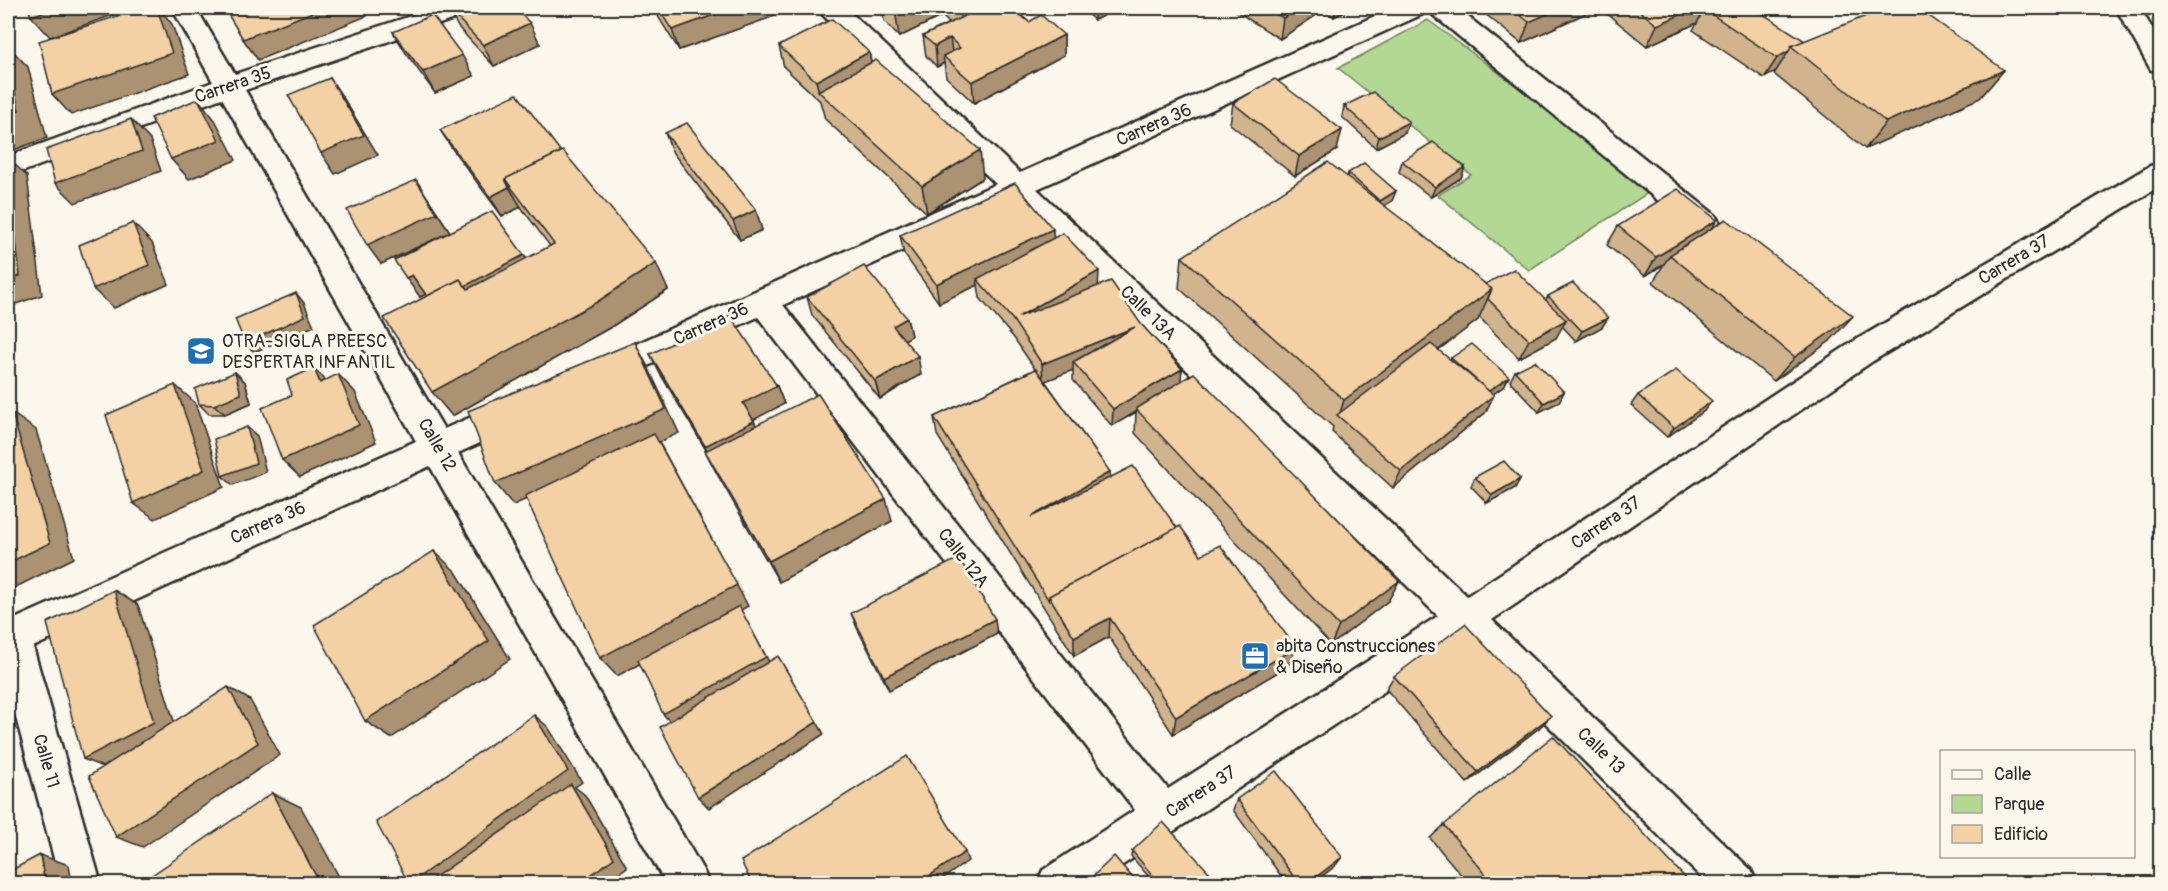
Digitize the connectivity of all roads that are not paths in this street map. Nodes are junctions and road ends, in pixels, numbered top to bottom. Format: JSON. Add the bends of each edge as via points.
{"nodes":[{"id":1,"x":184,"y":8,"type":"edge"},
{"id":2,"x":460,"y":8,"type":"edge"},
{"id":3,"x":831,"y":8,"type":"edge"},
{"id":4,"x":1414,"y":8,"type":"edge"},
{"id":5,"x":1441,"y":8,"type":"edge"},
{"id":6,"x":2128,"y":8,"type":"edge"},
{"id":7,"x":2160,"y":64,"type":"edge"},
{"id":8,"x":228,"y":86,"type":"junction"},
{"id":9,"x":8,"y":167,"type":"edge"},
{"id":10,"x":2160,"y":173,"type":"edge"},
{"id":11,"x":1017,"y":187,"type":"junction"},
{"id":12,"x":1725,"y":239,"type":"edge"},
{"id":13,"x":763,"y":301,"type":"junction"},
{"id":14,"x":579,"y":383,"type":"edge"},
{"id":15,"x":536,"y":403,"type":"edge"},
{"id":16,"x":438,"y":446,"type":"junction"},
{"id":17,"x":1465,"y":618,"type":"junction"},
{"id":18,"x":10,"y":639,"type":"edge"},
{"id":19,"x":1164,"y":816,"type":"junction"},
{"id":20,"x":81,"y":884,"type":"edge"},
{"id":21,"x":689,"y":884,"type":"edge"},
{"id":22,"x":1057,"y":884,"type":"edge"},
{"id":23,"x":1737,"y":884,"type":"edge"}],
"edges":[{"from":1,"to":8,"type":"street","name":"Calle 12"},
{"from":2,"to":8,"type":"street","name":"Carrera 35"},
{"from":3,"to":11,"type":"street","name":"Calle 13A"},
{"from":4,"to":11,"type":"street","name":"Carrera 36"},
{"from":5,"to":12,"type":"street"},
{"from":6,"to":7,"type":"street"},
{"from":8,"to":9,"type":"street","name":"Carrera 35"},
{"from":8,"to":16,"type":"street","name":"Calle 12"},
{"from":10,"to":17,"type":"street","name":"Carrera 37","via":[[1852,344]]},
{"from":11,"to":13,"type":"street","name":"Carrera 36"},
{"from":11,"to":17,"type":"street","name":"Calle 13A"},
{"from":13,"to":14,"type":"street","name":"Carrera 36"},
{"from":13,"to":19,"type":"street","name":"Calle 12A"},
{"from":15,"to":16,"type":"street","name":"Carrera 36"},
{"from":16,"to":18,"type":"street","name":"Carrera 36"},
{"from":16,"to":21,"type":"street","name":"Calle 12"},
{"from":17,"to":19,"type":"street","name":"Carrera 37"},
{"from":17,"to":23,"type":"street","name":"Calle 13"},
{"from":18,"to":20,"type":"street","name":"Calle 11"},
{"from":19,"to":22,"type":"street","name":"Carrera 37"}]}
